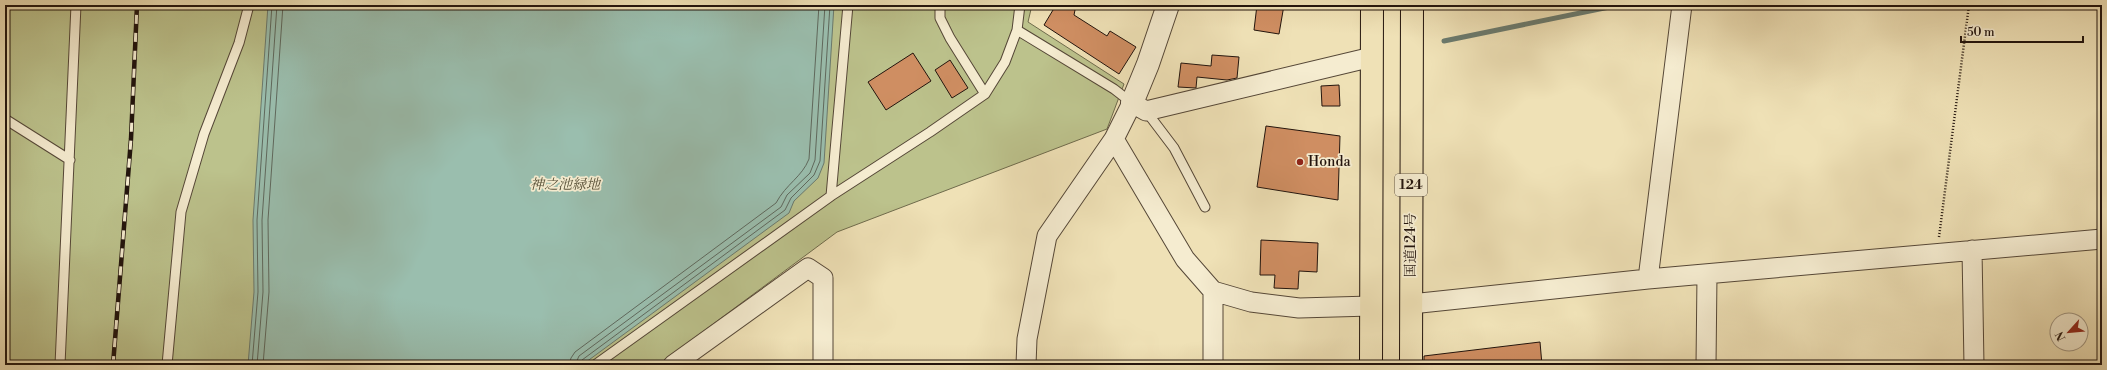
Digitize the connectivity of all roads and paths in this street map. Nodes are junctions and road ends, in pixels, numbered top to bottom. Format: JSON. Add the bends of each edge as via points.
{"nodes":[{"id":1,"x":76,"y":5,"type":"edge"},
{"id":2,"x":249,"y":5,"type":"edge"},
{"id":3,"x":848,"y":5,"type":"edge"},
{"id":4,"x":940,"y":5,"type":"edge"},
{"id":5,"x":1020,"y":5,"type":"edge"},
{"id":6,"x":1168,"y":5,"type":"edge"},
{"id":7,"x":1372,"y":5,"type":"edge"},
{"id":8,"x":1412,"y":5,"type":"edge"},
{"id":9,"x":1682,"y":5,"type":"edge"},
{"id":10,"x":1969,"y":5,"type":"edge"},
{"id":11,"x":1017,"y":30,"type":"junction"},
{"id":12,"x":1372,"y":57,"type":"junction"},
{"id":13,"x":985,"y":94,"type":"junction"},
{"id":14,"x":1139,"y":107,"type":"junction"},
{"id":15,"x":5,"y":119,"type":"edge"},
{"id":16,"x":1114,"y":139,"type":"junction"},
{"id":17,"x":70,"y":160,"type":"junction"},
{"id":18,"x":831,"y":196,"type":"junction"},
{"id":19,"x":1205,"y":207,"type":"dead end"},
{"id":20,"x":2102,"y":239,"type":"edge"},
{"id":21,"x":1972,"y":250,"type":"junction"},
{"id":22,"x":1938,"y":253,"type":"junction"},
{"id":23,"x":1707,"y":275,"type":"junction"},
{"id":24,"x":1648,"y":279,"type":"junction"},
{"id":25,"x":1213,"y":291,"type":"junction"},
{"id":26,"x":1411,"y":304,"type":"junction"},
{"id":27,"x":1371,"y":306,"type":"junction"},
{"id":28,"x":60,"y":365,"type":"edge"},
{"id":29,"x":167,"y":365,"type":"edge"},
{"id":30,"x":595,"y":365,"type":"edge"},
{"id":31,"x":673,"y":365,"type":"edge"},
{"id":32,"x":823,"y":365,"type":"edge"},
{"id":33,"x":1026,"y":365,"type":"edge"},
{"id":34,"x":1213,"y":365,"type":"edge"},
{"id":35,"x":1371,"y":365,"type":"edge"},
{"id":36,"x":1411,"y":365,"type":"edge"},
{"id":37,"x":1706,"y":365,"type":"edge"},
{"id":38,"x":1974,"y":365,"type":"edge"}],
"edges":[{"from":1,"to":17,"type":"lane"},
{"from":2,"to":29,"type":"lane","via":[[239,42],[204,134],[181,212]]},
{"from":3,"to":18,"type":"lane"},
{"from":4,"to":13,"type":"lane","via":[[940,18],[950,38]]},
{"from":5,"to":11,"type":"lane"},
{"from":6,"to":14,"type":"street","via":[[1148,64]]},
{"from":7,"to":12,"type":"highway"},
{"from":8,"to":26,"type":"highway","name":"国道124号","number":"124"},
{"from":9,"to":24,"type":"street"},
{"from":10,"to":22,"type":"path"},
{"from":11,"to":13,"type":"lane","via":[[1005,62]]},
{"from":11,"to":14,"type":"lane"},
{"from":12,"to":14,"type":"street"},
{"from":12,"to":27,"type":"highway"},
{"from":13,"to":18,"type":"lane"},
{"from":14,"to":16,"type":"street"},
{"from":14,"to":19,"type":"lane","via":[[1174,148]]},
{"from":15,"to":17,"type":"lane"},
{"from":16,"to":25,"type":"street","via":[[1185,259]]},
{"from":16,"to":33,"type":"street","via":[[1047,236],[1027,339]]},
{"from":17,"to":28,"type":"lane"},
{"from":18,"to":30,"type":"lane"},
{"from":20,"to":21,"type":"street"},
{"from":21,"to":22,"type":"street"},
{"from":21,"to":38,"type":"street"},
{"from":22,"to":23,"type":"street"},
{"from":23,"to":24,"type":"street"},
{"from":23,"to":37,"type":"street"},
{"from":24,"to":26,"type":"street"},
{"from":25,"to":27,"type":"street","via":[[1251,302],[1299,308]]},
{"from":25,"to":34,"type":"street"},
{"from":26,"to":36,"type":"highway","name":"国道124号","number":"124"},
{"from":27,"to":35,"type":"highway"},
{"from":31,"to":32,"type":"street","via":[[808,268],[823,278]]}]}
